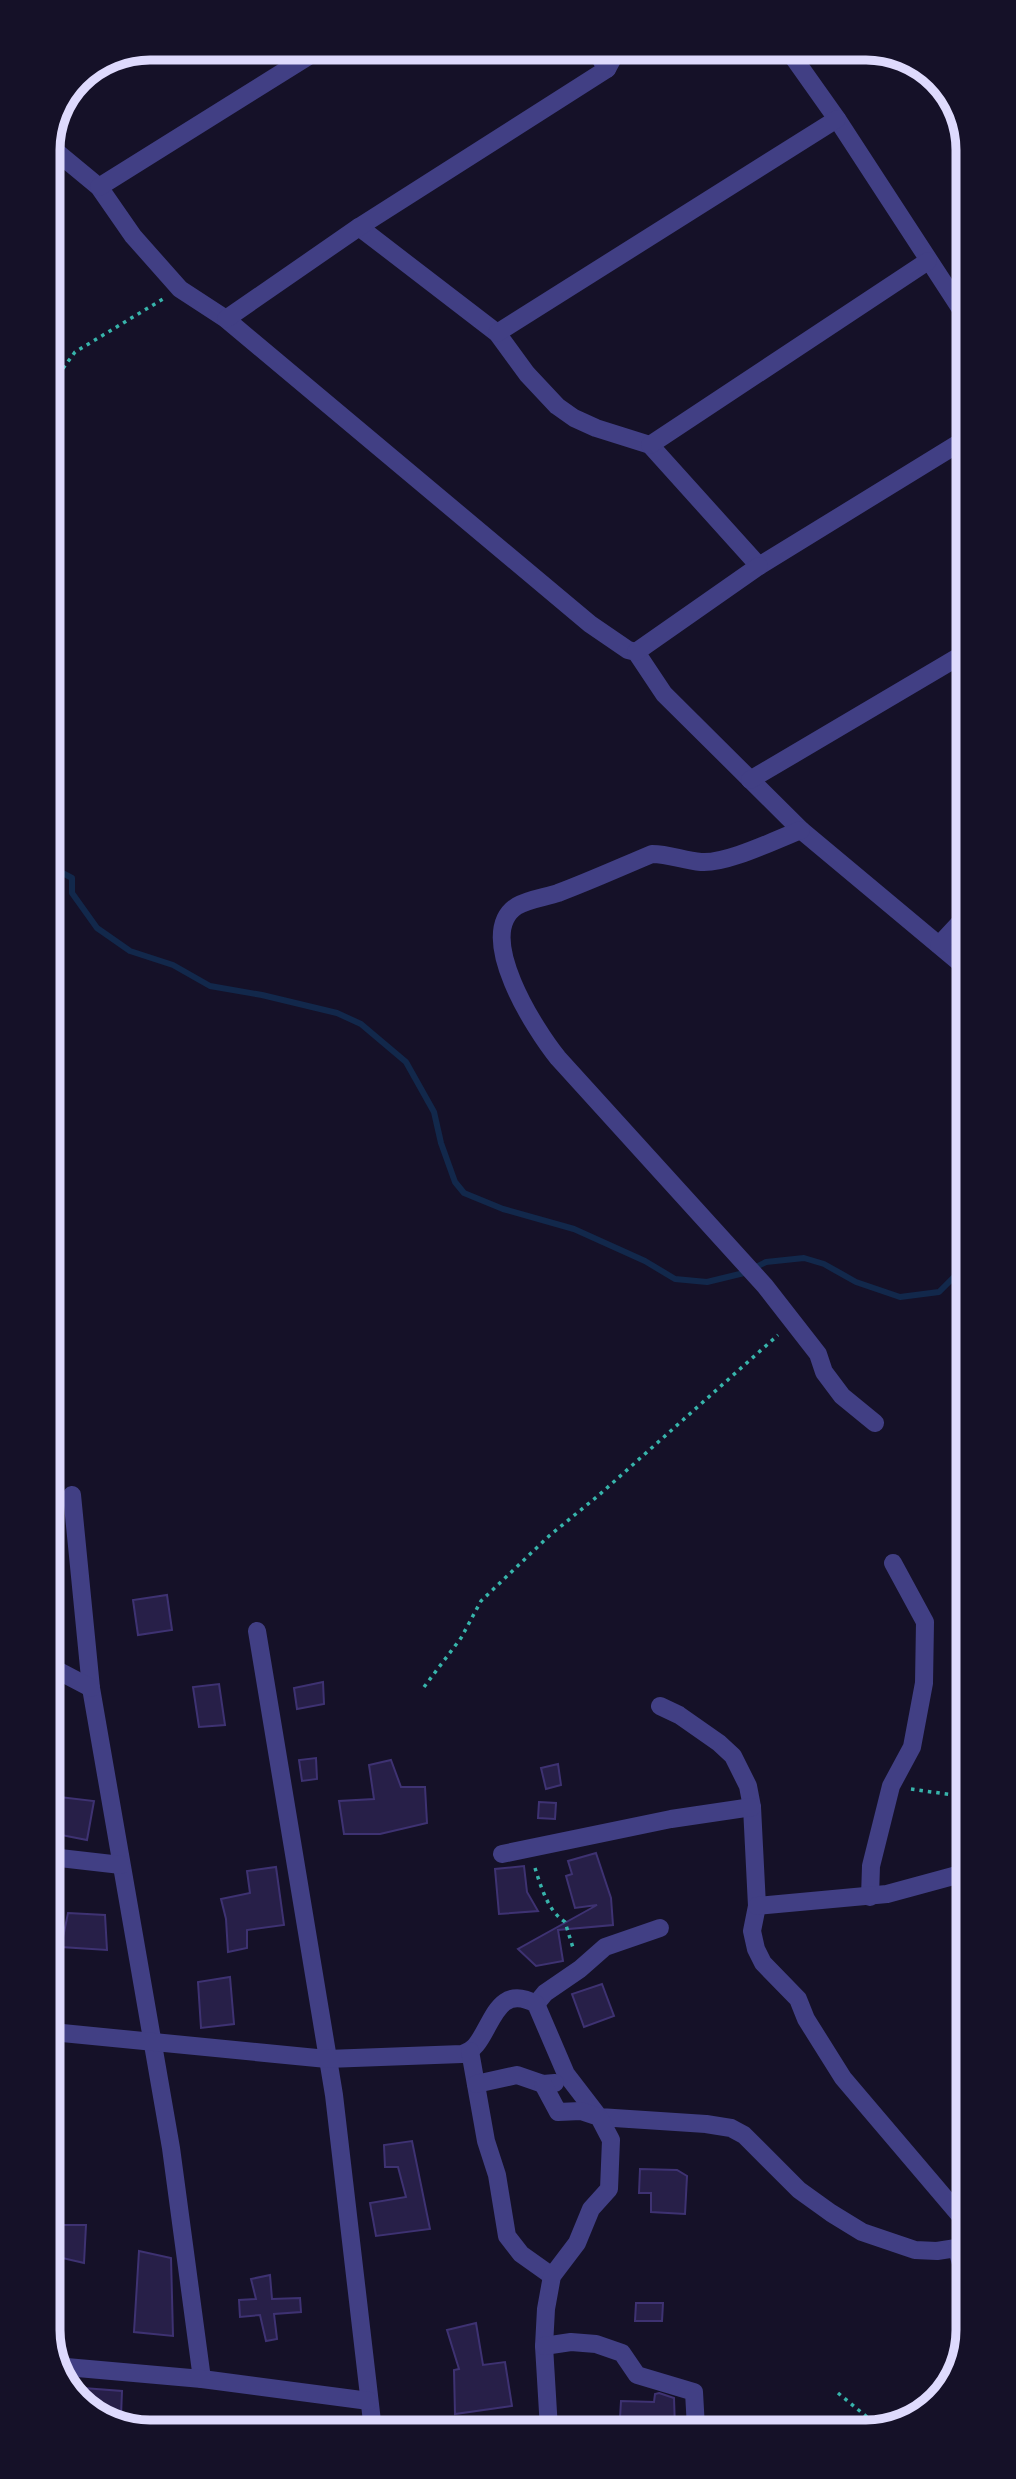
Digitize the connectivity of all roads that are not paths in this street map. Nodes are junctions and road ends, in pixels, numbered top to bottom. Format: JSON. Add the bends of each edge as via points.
{"nodes":[{"id":1,"x":302,"y":60,"type":"edge"},
{"id":2,"x":601,"y":60,"type":"edge"},
{"id":3,"x":612,"y":60,"type":"edge"},
{"id":4,"x":795,"y":60,"type":"edge"},
{"id":5,"x":607,"y":69,"type":"junction"},
{"id":6,"x":837,"y":119,"type":"junction"},
{"id":7,"x":60,"y":155,"type":"edge"},
{"id":8,"x":99,"y":187,"type":"junction"},
{"id":9,"x":359,"y":227,"type":"junction"},
{"id":10,"x":928,"y":261,"type":"junction"},
{"id":11,"x":956,"y":302,"type":"edge"},
{"id":12,"x":226,"y":319,"type":"junction"},
{"id":13,"x":497,"y":333,"type":"junction"},
{"id":14,"x":956,"y":445,"type":"edge"},
{"id":15,"x":650,"y":446,"type":"junction"},
{"id":16,"x":759,"y":566,"type":"junction"},
{"id":17,"x":636,"y":652,"type":"junction"},
{"id":18,"x":956,"y":658,"type":"edge"},
{"id":19,"x":750,"y":780,"type":"junction"},
{"id":20,"x":801,"y":830,"type":"junction"},
{"id":21,"x":956,"y":927,"type":"edge"},
{"id":22,"x":939,"y":945,"type":"junction"},
{"id":23,"x":956,"y":959,"type":"edge"},
{"id":24,"x":875,"y":1423,"type":"dead end"},
{"id":25,"x":72,"y":1495,"type":"dead end"},
{"id":26,"x":893,"y":1563,"type":"dead end"},
{"id":27,"x":257,"y":1631,"type":"dead end"},
{"id":28,"x":60,"y":1672,"type":"edge"},
{"id":29,"x":91,"y":1688,"type":"junction"},
{"id":30,"x":660,"y":1706,"type":"dead end"},
{"id":31,"x":752,"y":1807,"type":"junction"},
{"id":32,"x":502,"y":1854,"type":"dead end"},
{"id":33,"x":60,"y":1858,"type":"edge"},
{"id":34,"x":121,"y":1865,"type":"junction"},
{"id":35,"x":956,"y":1875,"type":"edge"},
{"id":36,"x":870,"y":1897,"type":"junction"},
{"id":37,"x":757,"y":1906,"type":"junction"},
{"id":38,"x":660,"y":1927,"type":"dead end"},
{"id":39,"x":536,"y":2004,"type":"junction"},
{"id":40,"x":60,"y":2033,"type":"edge"},
{"id":41,"x":153,"y":2040,"type":"junction"},
{"id":42,"x":470,"y":2050,"type":"junction"},
{"id":43,"x":327,"y":2059,"type":"junction"},
{"id":44,"x":572,"y":2082,"type":"junction"},
{"id":45,"x":476,"y":2084,"type":"junction"},
{"id":46,"x":543,"y":2084,"type":"junction"},
{"id":47,"x":599,"y":2117,"type":"junction"},
{"id":48,"x":956,"y":2211,"type":"edge"},
{"id":49,"x":956,"y":2249,"type":"edge"},
{"id":50,"x":552,"y":2276,"type":"junction"},
{"id":51,"x":544,"y":2346,"type":"junction"},
{"id":52,"x":68,"y":2367,"type":"edge"},
{"id":53,"x":202,"y":2379,"type":"junction"},
{"id":54,"x":369,"y":2401,"type":"junction"},
{"id":55,"x":372,"y":2419,"type":"edge"},
{"id":56,"x":548,"y":2420,"type":"edge"},
{"id":57,"x":696,"y":2420,"type":"edge"}],
"edges":[{"from":1,"to":8,"type":"street"},
{"from":2,"to":5,"type":"street"},
{"from":3,"to":5,"type":"street"},
{"from":4,"to":6,"type":"street"},
{"from":5,"to":9,"type":"street"},
{"from":6,"to":10,"type":"street"},
{"from":6,"to":13,"type":"street"},
{"from":7,"to":8,"type":"street"},
{"from":8,"to":12,"type":"street","via":[[133,236],[180,289]]},
{"from":9,"to":12,"type":"street"},
{"from":9,"to":13,"type":"street"},
{"from":10,"to":11,"type":"street"},
{"from":10,"to":15,"type":"street"},
{"from":12,"to":17,"type":"street","via":[[590,624]]},
{"from":13,"to":15,"type":"street","via":[[527,374],[574,418]]},
{"from":14,"to":16,"type":"street"},
{"from":15,"to":16,"type":"street"},
{"from":16,"to":17,"type":"street"},
{"from":17,"to":19,"type":"street","via":[[664,694]]},
{"from":18,"to":19,"type":"street"},
{"from":19,"to":20,"type":"street"},
{"from":20,"to":22,"type":"street"},
{"from":20,"to":24,"type":"street","via":[[719,861],[652,854],[516,907],[503,924],[502,945],[508,972],[538,1034],[756,1275],[818,1353],[824,1372],[842,1396]]},
{"from":21,"to":22,"type":"street"},
{"from":22,"to":23,"type":"street"},
{"from":25,"to":29,"type":"street"},
{"from":26,"to":36,"type":"street","via":[[921,1613],[926,1632],[925,1683],[912,1747],[891,1787],[871,1866]]},
{"from":27,"to":43,"type":"street"},
{"from":28,"to":29,"type":"street"},
{"from":29,"to":34,"type":"street"},
{"from":30,"to":31,"type":"street","via":[[733,1756],[748,1786]]},
{"from":31,"to":32,"type":"street"},
{"from":31,"to":37,"type":"street"},
{"from":33,"to":34,"type":"street"},
{"from":34,"to":41,"type":"street"},
{"from":35,"to":36,"type":"street"},
{"from":36,"to":37,"type":"street"},
{"from":37,"to":48,"type":"street","via":[[752,1931],[755,1950],[798,1999],[843,2078]]},
{"from":38,"to":39,"type":"street","via":[[605,1947]]},
{"from":39,"to":42,"type":"street","via":[[526,1998],[502,2004]]},
{"from":39,"to":44,"type":"street"},
{"from":40,"to":41,"type":"street"},
{"from":41,"to":43,"type":"street"},
{"from":41,"to":53,"type":"street"},
{"from":42,"to":43,"type":"street"},
{"from":42,"to":45,"type":"street"},
{"from":43,"to":54,"type":"street"},
{"from":44,"to":46,"type":"street"},
{"from":44,"to":47,"type":"street"},
{"from":45,"to":46,"type":"street","via":[[517,2075]]},
{"from":45,"to":50,"type":"street","via":[[507,2236],[521,2255]]},
{"from":46,"to":47,"type":"street","via":[[558,2112],[581,2111]]},
{"from":47,"to":49,"type":"street","via":[[731,2128],[744,2135],[799,2190],[862,2232],[915,2250]]},
{"from":47,"to":50,"type":"street","via":[[611,2140],[608,2189]]},
{"from":50,"to":51,"type":"street"},
{"from":51,"to":56,"type":"street"},
{"from":51,"to":57,"type":"street","via":[[596,2344],[622,2353],[637,2375],[694,2392]]},
{"from":52,"to":53,"type":"street"},
{"from":53,"to":54,"type":"street"},
{"from":54,"to":55,"type":"street"}]}
